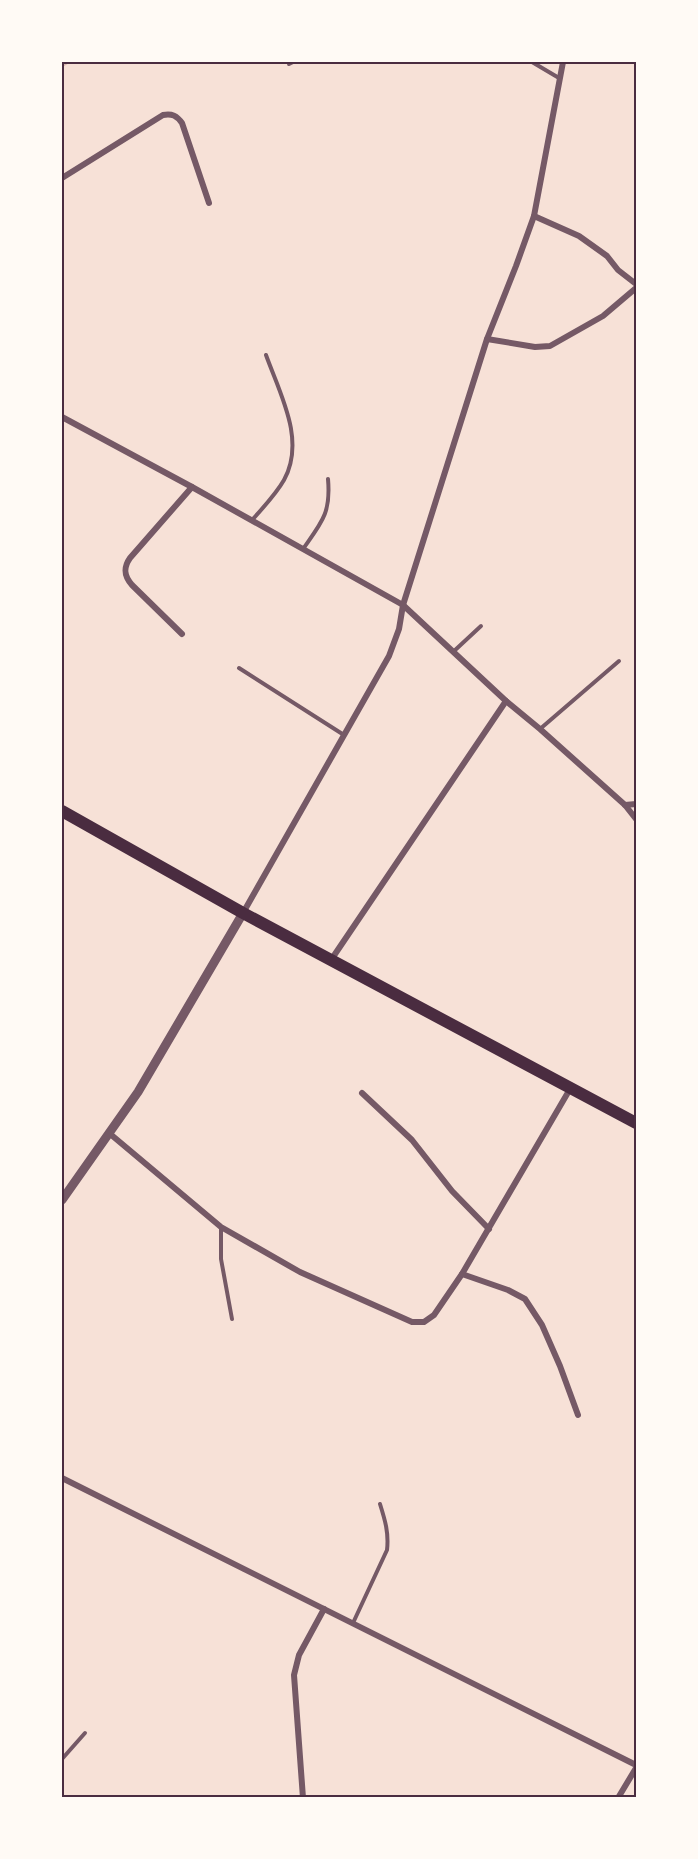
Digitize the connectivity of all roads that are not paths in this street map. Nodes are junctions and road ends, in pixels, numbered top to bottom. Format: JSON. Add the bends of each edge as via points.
{"nodes":[{"id":1,"x":532,"y":62,"type":"edge"},
{"id":2,"x":563,"y":62,"type":"edge"},
{"id":3,"x":560,"y":79,"type":"junction"},
{"id":4,"x":62,"y":178,"type":"edge"},
{"id":5,"x":209,"y":203,"type":"dead end"},
{"id":6,"x":534,"y":216,"type":"junction"},
{"id":7,"x":636,"y":286,"type":"edge"},
{"id":8,"x":487,"y":339,"type":"junction"},
{"id":9,"x":266,"y":355,"type":"dead end"},
{"id":10,"x":62,"y":417,"type":"edge"},
{"id":11,"x":328,"y":479,"type":"dead end"},
{"id":12,"x":192,"y":487,"type":"junction"},
{"id":13,"x":252,"y":520,"type":"junction"},
{"id":14,"x":303,"y":549,"type":"junction"},
{"id":15,"x":404,"y":605,"type":"junction"},
{"id":16,"x":481,"y":626,"type":"dead end"},
{"id":17,"x":182,"y":634,"type":"dead end"},
{"id":18,"x":453,"y":653,"type":"junction"},
{"id":19,"x":619,"y":661,"type":"dead end"},
{"id":20,"x":239,"y":668,"type":"dead end"},
{"id":21,"x":506,"y":701,"type":"junction"},
{"id":22,"x":540,"y":729,"type":"junction"},
{"id":23,"x":345,"y":735,"type":"junction"},
{"id":24,"x":636,"y":804,"type":"edge"},
{"id":25,"x":625,"y":805,"type":"junction"},
{"id":26,"x":62,"y":811,"type":"edge"},
{"id":27,"x":636,"y":819,"type":"edge"},
{"id":28,"x":243,"y":912,"type":"junction"},
{"id":29,"x":331,"y":960,"type":"junction"},
{"id":30,"x":570,"y":1089,"type":"junction"},
{"id":31,"x":362,"y":1093,"type":"dead end"},
{"id":32,"x":636,"y":1123,"type":"edge"},
{"id":33,"x":109,"y":1133,"type":"junction"},
{"id":34,"x":62,"y":1200,"type":"edge"},
{"id":35,"x":221,"y":1227,"type":"junction"},
{"id":36,"x":489,"y":1229,"type":"junction"},
{"id":37,"x":462,"y":1274,"type":"junction"},
{"id":38,"x":232,"y":1319,"type":"dead end"},
{"id":39,"x":578,"y":1415,"type":"dead end"},
{"id":40,"x":62,"y":1478,"type":"edge"},
{"id":41,"x":380,"y":1504,"type":"dead end"},
{"id":42,"x":324,"y":1609,"type":"junction"},
{"id":43,"x":353,"y":1623,"type":"junction"},
{"id":44,"x":85,"y":1733,"type":"dead end"},
{"id":45,"x":62,"y":1759,"type":"edge"},
{"id":46,"x":636,"y":1766,"type":"edge"},
{"id":47,"x":303,"y":1797,"type":"edge"},
{"id":48,"x":618,"y":1797,"type":"edge"}],
"edges":[{"from":1,"to":3,"type":"lane"},
{"from":2,"to":3,"type":"street"},
{"from":3,"to":6,"type":"street"},
{"from":4,"to":5,"type":"street","via":[[163,115],[171,114],[182,123]]},
{"from":6,"to":7,"type":"street","via":[[579,236],[607,256]]},
{"from":6,"to":8,"type":"street"},
{"from":7,"to":8,"type":"street","via":[[603,316],[550,346]]},
{"from":8,"to":15,"type":"street"},
{"from":9,"to":13,"type":"lane","via":[[290,423],[293,453],[283,482]]},
{"from":10,"to":12,"type":"street"},
{"from":11,"to":14,"type":"lane","via":[[326,513]]},
{"from":12,"to":13,"type":"street"},
{"from":12,"to":17,"type":"street","via":[[125,568],[127,580]]},
{"from":13,"to":14,"type":"street"},
{"from":14,"to":15,"type":"street"},
{"from":15,"to":18,"type":"street"},
{"from":15,"to":23,"type":"street","via":[[389,656]]},
{"from":16,"to":18,"type":"lane"},
{"from":18,"to":21,"type":"street"},
{"from":19,"to":22,"type":"lane"},
{"from":20,"to":23,"type":"lane"},
{"from":21,"to":22,"type":"street"},
{"from":21,"to":29,"type":"street"},
{"from":22,"to":25,"type":"street"},
{"from":23,"to":28,"type":"street"},
{"from":24,"to":25,"type":"street"},
{"from":25,"to":27,"type":"street"},
{"from":26,"to":28,"type":"highway"},
{"from":28,"to":29,"type":"highway"},
{"from":28,"to":33,"type":"street","via":[[138,1092]]},
{"from":29,"to":30,"type":"highway"},
{"from":30,"to":32,"type":"highway"},
{"from":30,"to":36,"type":"street"},
{"from":31,"to":36,"type":"street","via":[[412,1140],[452,1191]]},
{"from":33,"to":34,"type":"street"},
{"from":33,"to":35,"type":"street"},
{"from":35,"to":37,"type":"street","via":[[300,1272],[412,1322],[424,1322],[435,1315]]},
{"from":35,"to":38,"type":"lane","via":[[221,1259]]},
{"from":36,"to":37,"type":"street"},
{"from":37,"to":39,"type":"street","via":[[525,1299],[542,1325]]},
{"from":40,"to":42,"type":"street"},
{"from":41,"to":43,"type":"lane","via":[[387,1550]]},
{"from":42,"to":43,"type":"street"},
{"from":42,"to":47,"type":"street","via":[[299,1655],[294,1675]]},
{"from":43,"to":46,"type":"street"},
{"from":44,"to":45,"type":"lane"},
{"from":46,"to":48,"type":"street"}]}
